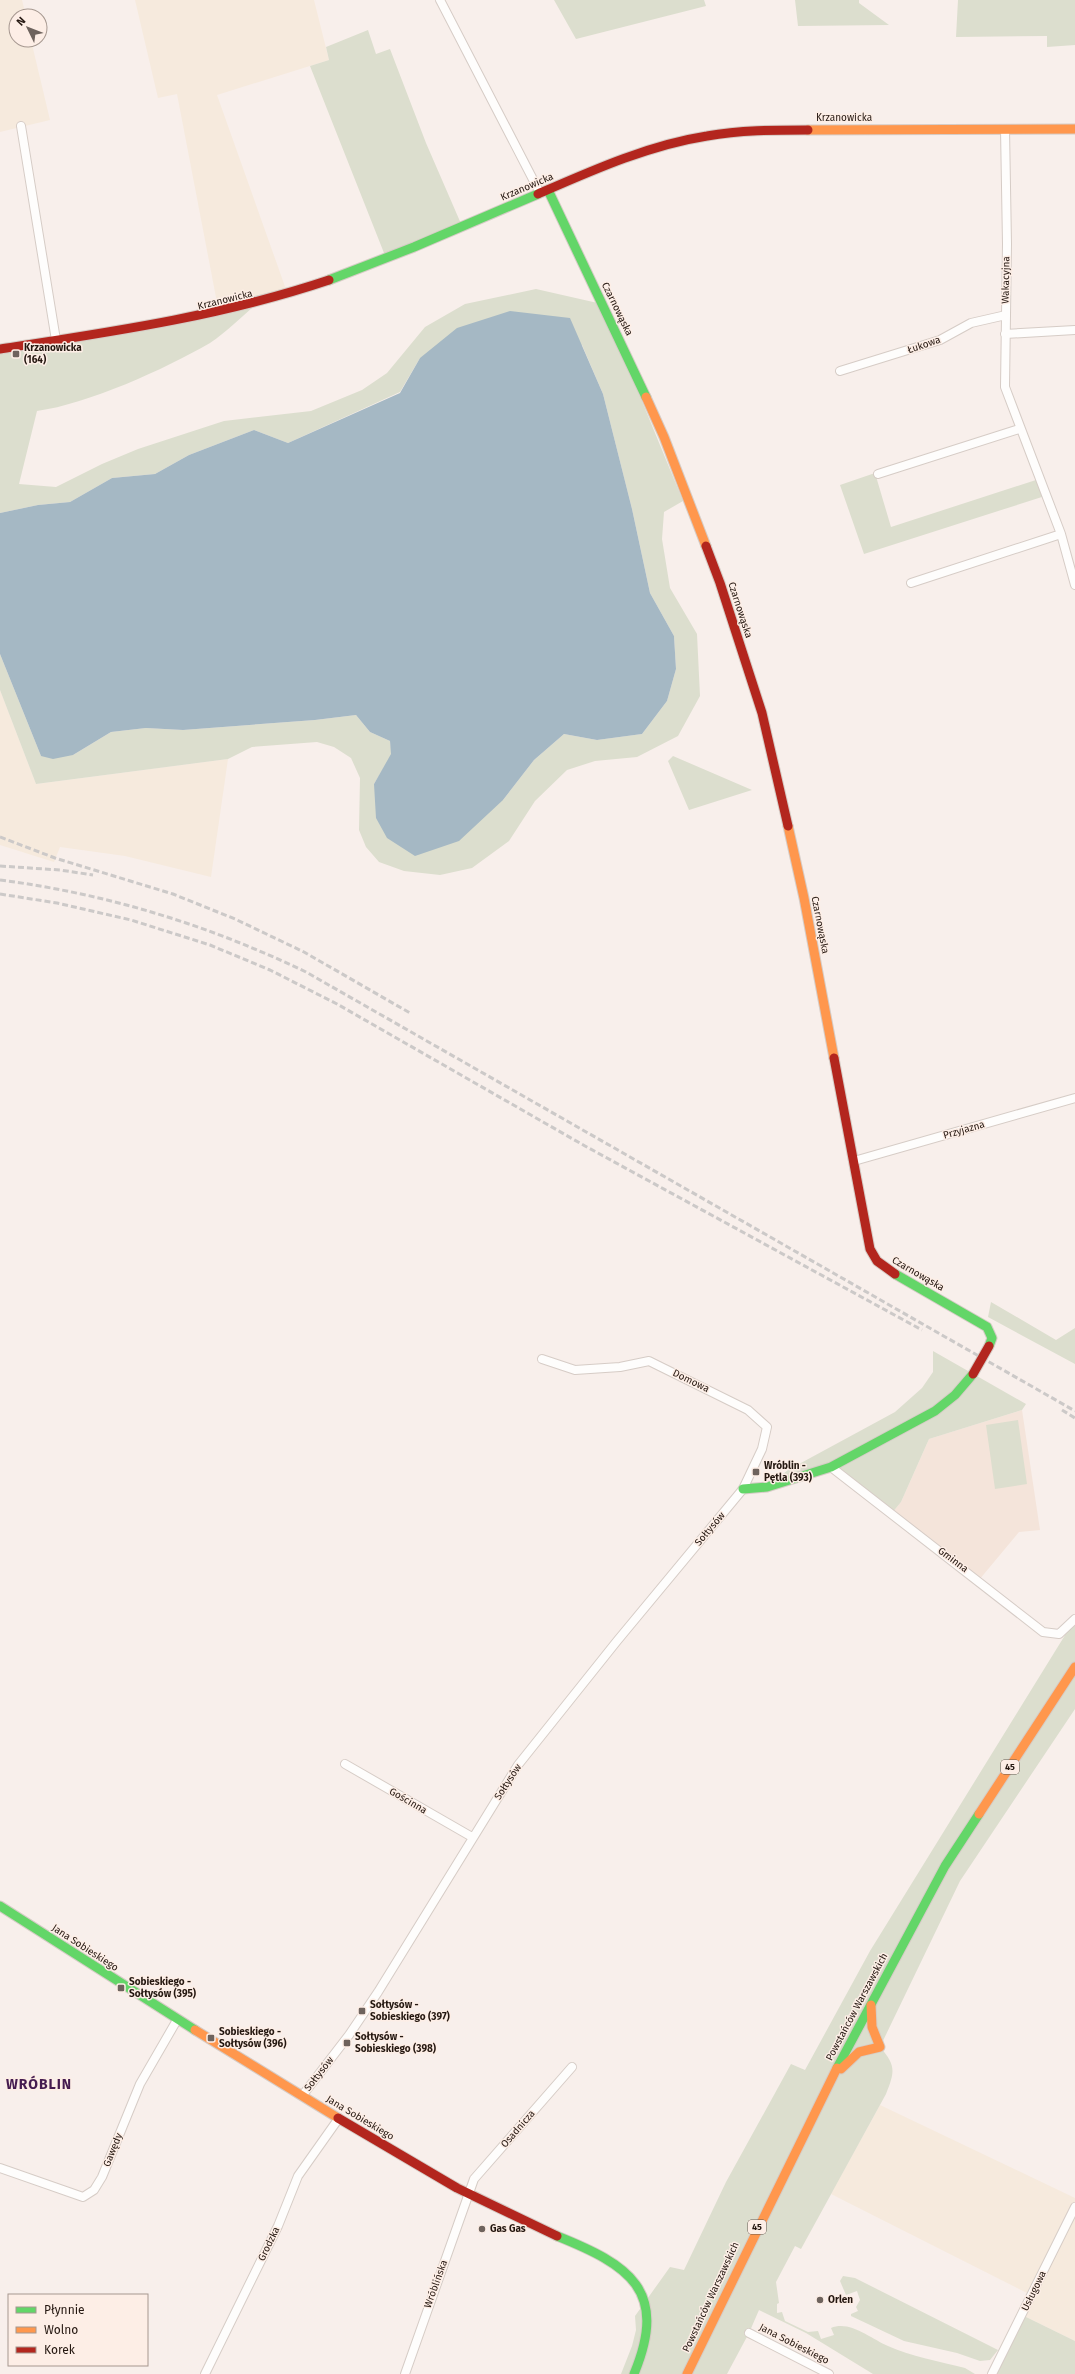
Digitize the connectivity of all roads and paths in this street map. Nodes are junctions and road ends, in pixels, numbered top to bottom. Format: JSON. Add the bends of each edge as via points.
{"nodes":[{"id":1,"x":440,"y":0,"type":"edge"},
{"id":2,"x":21,"y":126,"type":"dead end"},
{"id":3,"x":1075,"y":128,"type":"edge"},
{"id":4,"x":1005,"y":129,"type":"junction"},
{"id":5,"x":544,"y":191,"type":"junction"},
{"id":6,"x":1006,"y":315,"type":"junction"},
{"id":7,"x":1075,"y":330,"type":"edge"},
{"id":8,"x":1006,"y":334,"type":"junction"},
{"id":9,"x":56,"y":340,"type":"junction"},
{"id":10,"x":0,"y":349,"type":"edge"},
{"id":11,"x":840,"y":372,"type":"dead end"},
{"id":12,"x":1019,"y":429,"type":"junction"},
{"id":13,"x":878,"y":474,"type":"dead end"},
{"id":14,"x":1061,"y":534,"type":"junction"},
{"id":15,"x":911,"y":583,"type":"dead end"},
{"id":16,"x":1075,"y":585,"type":"edge"},
{"id":17,"x":1075,"y":1098,"type":"edge"},
{"id":18,"x":854,"y":1161,"type":"junction"},
{"id":19,"x":542,"y":1359,"type":"dead end"},
{"id":20,"x":831,"y":1467,"type":"junction"},
{"id":21,"x":743,"y":1489,"type":"junction"},
{"id":22,"x":1075,"y":1619,"type":"edge"},
{"id":23,"x":1075,"y":1667,"type":"edge"},
{"id":24,"x":345,"y":1764,"type":"dead end"},
{"id":25,"x":472,"y":1837,"type":"junction"},
{"id":26,"x":0,"y":1906,"type":"edge"},
{"id":27,"x":873,"y":1998,"type":"junction"},
{"id":28,"x":177,"y":2020,"type":"junction"},
{"id":29,"x":572,"y":2067,"type":"dead end"},
{"id":30,"x":830,"y":2081,"type":"junction"},
{"id":31,"x":302,"y":2096,"type":"junction"},
{"id":32,"x":339,"y":2118,"type":"junction"},
{"id":33,"x":0,"y":2168,"type":"edge"},
{"id":34,"x":470,"y":2194,"type":"junction"},
{"id":35,"x":1075,"y":2207,"type":"edge"},
{"id":36,"x":750,"y":2333,"type":"dead end"},
{"id":37,"x":206,"y":2374,"type":"edge"},
{"id":38,"x":405,"y":2374,"type":"edge"},
{"id":39,"x":634,"y":2374,"type":"edge"},
{"id":40,"x":687,"y":2374,"type":"edge"},
{"id":41,"x":829,"y":2374,"type":"edge"},
{"id":42,"x":992,"y":2374,"type":"edge"}],
"edges":[{"from":1,"to":5,"type":"street","name":"Czarnowąska"},
{"from":2,"to":9,"type":"street"},
{"from":3,"to":4,"type":"street","name":"Krzanowicka"},
{"from":4,"to":5,"type":"street","name":"Krzanowicka","via":[[807,129],[724,133],[638,153]]},
{"from":4,"to":6,"type":"street","name":"Wakacyjna"},
{"from":5,"to":9,"type":"street","name":"Krzanowicka","via":[[361,268],[288,294],[199,318]]},
{"from":5,"to":18,"type":"street","name":"Czarnowąska","via":[[622,344],[664,437],[720,583],[762,713],[804,898]]},
{"from":6,"to":8,"type":"street","name":"Wakacyjna"},
{"from":6,"to":11,"type":"street","name":"Łukowa","via":[[971,323],[940,340]]},
{"from":7,"to":8,"type":"street"},
{"from":8,"to":12,"type":"street","name":"Wakacyjna","via":[[1005,387]]},
{"from":9,"to":10,"type":"street","name":"Krzanowicka"},
{"from":12,"to":13,"type":"street"},
{"from":12,"to":14,"type":"street","name":"Wakacyjna"},
{"from":14,"to":15,"type":"street"},
{"from":14,"to":16,"type":"street","name":"Wakacyjna"},
{"from":17,"to":18,"type":"street","name":"Przyjazna"},
{"from":18,"to":20,"type":"street","name":"Czarnowąska","bridge":true,"via":[[870,1249],[874,1257],[884,1267],[987,1327],[992,1338],[973,1374],[955,1395],[935,1411]]},
{"from":19,"to":21,"type":"street","name":"Domowa","via":[[575,1370],[620,1367],[649,1361],[748,1410],[767,1427],[762,1449]]},
{"from":20,"to":21,"type":"street","name":"Czarnowąska","via":[[767,1487]]},
{"from":20,"to":22,"type":"street","name":"Gminna","via":[[1043,1632],[1059,1634]]},
{"from":21,"to":25,"type":"street","name":"Sołtysów","via":[[523,1759]]},
{"from":23,"to":27,"type":"street","name":"Powstańców Warszawskich","number":"45","via":[[945,1866]]},
{"from":24,"to":25,"type":"street","name":"Gościnna"},
{"from":25,"to":31,"type":"street","name":"Sołtysów","via":[[378,1992],[349,2036]]},
{"from":26,"to":28,"type":"street","name":"Jana Sobieskiego"},
{"from":27,"to":30,"type":"street","name":"Powstańców Warszawskich","number":"45"},
{"from":27,"to":30,"type":"street","via":[[870,2014],[872,2028],[880,2047],[859,2052],[848,2060]]},
{"from":28,"to":31,"type":"street","name":"Jana Sobieskiego"},
{"from":28,"to":33,"type":"street","name":"Gawędy","via":[[140,2084],[102,2177],[94,2190],[83,2197]]},
{"from":29,"to":34,"type":"street","name":"Osadnicza","via":[[474,2178]]},
{"from":30,"to":40,"type":"street","name":"Powstańców Warszawskich","number":"45"},
{"from":31,"to":32,"type":"street","name":"Jana Sobieskiego"},
{"from":32,"to":34,"type":"street","name":"Jana Sobieskiego"},
{"from":32,"to":37,"type":"street","name":"Grodzka","via":[[298,2176],[278,2226]]},
{"from":34,"to":38,"type":"street","name":"Wróblińska"},
{"from":34,"to":39,"type":"street","name":"Jana Sobieskiego","via":[[599,2254],[628,2274],[641,2293],[647,2320],[644,2353]]},
{"from":35,"to":42,"type":"street","name":"Usługowa"},
{"from":36,"to":41,"type":"street","name":"Jana Sobieskiego"}]}
